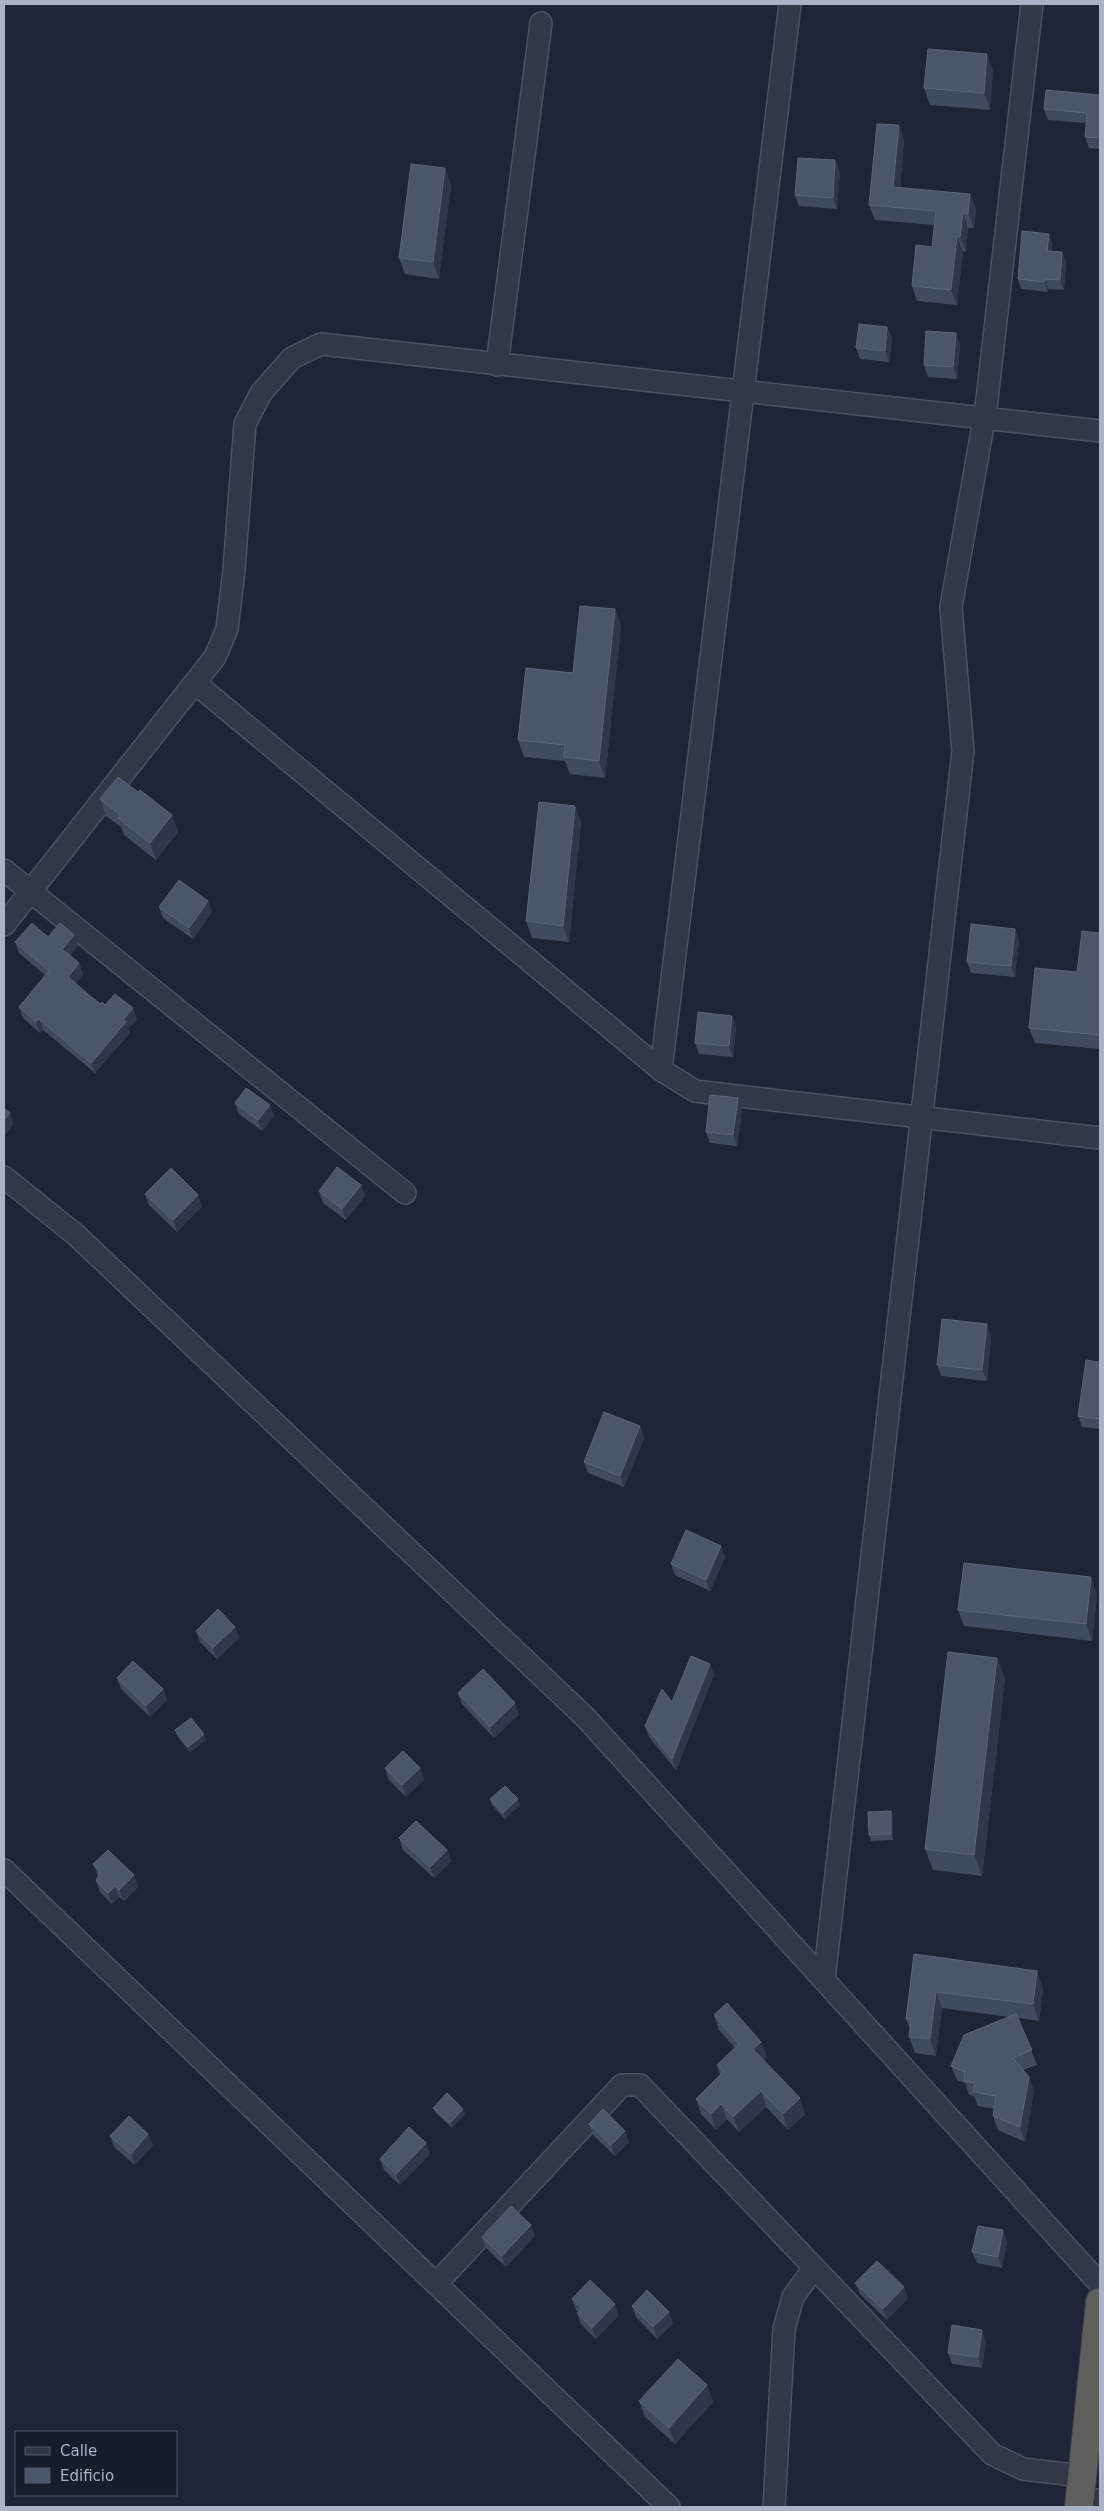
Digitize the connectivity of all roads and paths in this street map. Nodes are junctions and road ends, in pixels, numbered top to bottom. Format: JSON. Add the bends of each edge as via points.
{"nodes":[{"id":1,"x":790,"y":4,"type":"edge"},
{"id":2,"x":1032,"y":4,"type":"edge"},
{"id":3,"x":541,"y":23,"type":"dead end"},
{"id":4,"x":497,"y":365,"type":"junction"},
{"id":5,"x":742,"y":393,"type":"junction"},
{"id":6,"x":983,"y":419,"type":"junction"},
{"id":7,"x":1100,"y":431,"type":"edge"},
{"id":8,"x":194,"y":683,"type":"junction"},
{"id":9,"x":4,"y":870,"type":"edge"},
{"id":10,"x":30,"y":892,"type":"junction"},
{"id":11,"x":4,"y":925,"type":"edge"},
{"id":12,"x":661,"y":1070,"type":"junction"},
{"id":13,"x":922,"y":1117,"type":"junction"},
{"id":14,"x":1100,"y":1138,"type":"edge"},
{"id":15,"x":4,"y":1177,"type":"edge"},
{"id":16,"x":406,"y":1193,"type":"dead end"},
{"id":17,"x":4,"y":1870,"type":"edge"},
{"id":18,"x":824,"y":1980,"type":"junction"},
{"id":19,"x":814,"y":2268,"type":"junction"},
{"id":20,"x":436,"y":2284,"type":"junction"},
{"id":21,"x":1100,"y":2284,"type":"edge"},
{"id":22,"x":1100,"y":2302,"type":"edge"},
{"id":23,"x":1087,"y":2486,"type":"edge"},
{"id":24,"x":669,"y":2507,"type":"edge"},
{"id":25,"x":774,"y":2507,"type":"edge"}],
"edges":[{"from":1,"to":5,"type":"street"},
{"from":2,"to":6,"type":"street"},
{"from":3,"to":4,"type":"street"},
{"from":4,"to":5,"type":"street"},
{"from":4,"to":8,"type":"street","via":[[321,344],[292,358],[261,392],[245,424],[227,630],[215,657]]},
{"from":5,"to":6,"type":"street"},
{"from":5,"to":12,"type":"street"},
{"from":6,"to":7,"type":"street"},
{"from":6,"to":13,"type":"street","via":[[952,607],[963,751]]},
{"from":8,"to":10,"type":"street"},
{"from":8,"to":12,"type":"street"},
{"from":9,"to":10,"type":"street"},
{"from":10,"to":11,"type":"street"},
{"from":10,"to":16,"type":"street"},
{"from":12,"to":13,"type":"street","via":[[695,1091]]},
{"from":13,"to":14,"type":"street"},
{"from":13,"to":18,"type":"street"},
{"from":15,"to":18,"type":"street","via":[[76,1235],[585,1716]]},
{"from":17,"to":20,"type":"street"},
{"from":18,"to":21,"type":"street"},
{"from":19,"to":20,"type":"street","via":[[640,2085],[622,2085]]},
{"from":19,"to":23,"type":"street","via":[[992,2454],[1023,2469]]},
{"from":19,"to":25,"type":"street","via":[[793,2297],[784,2329]]},
{"from":20,"to":24,"type":"street"},
{"from":22,"to":23,"type":"highway"}]}
